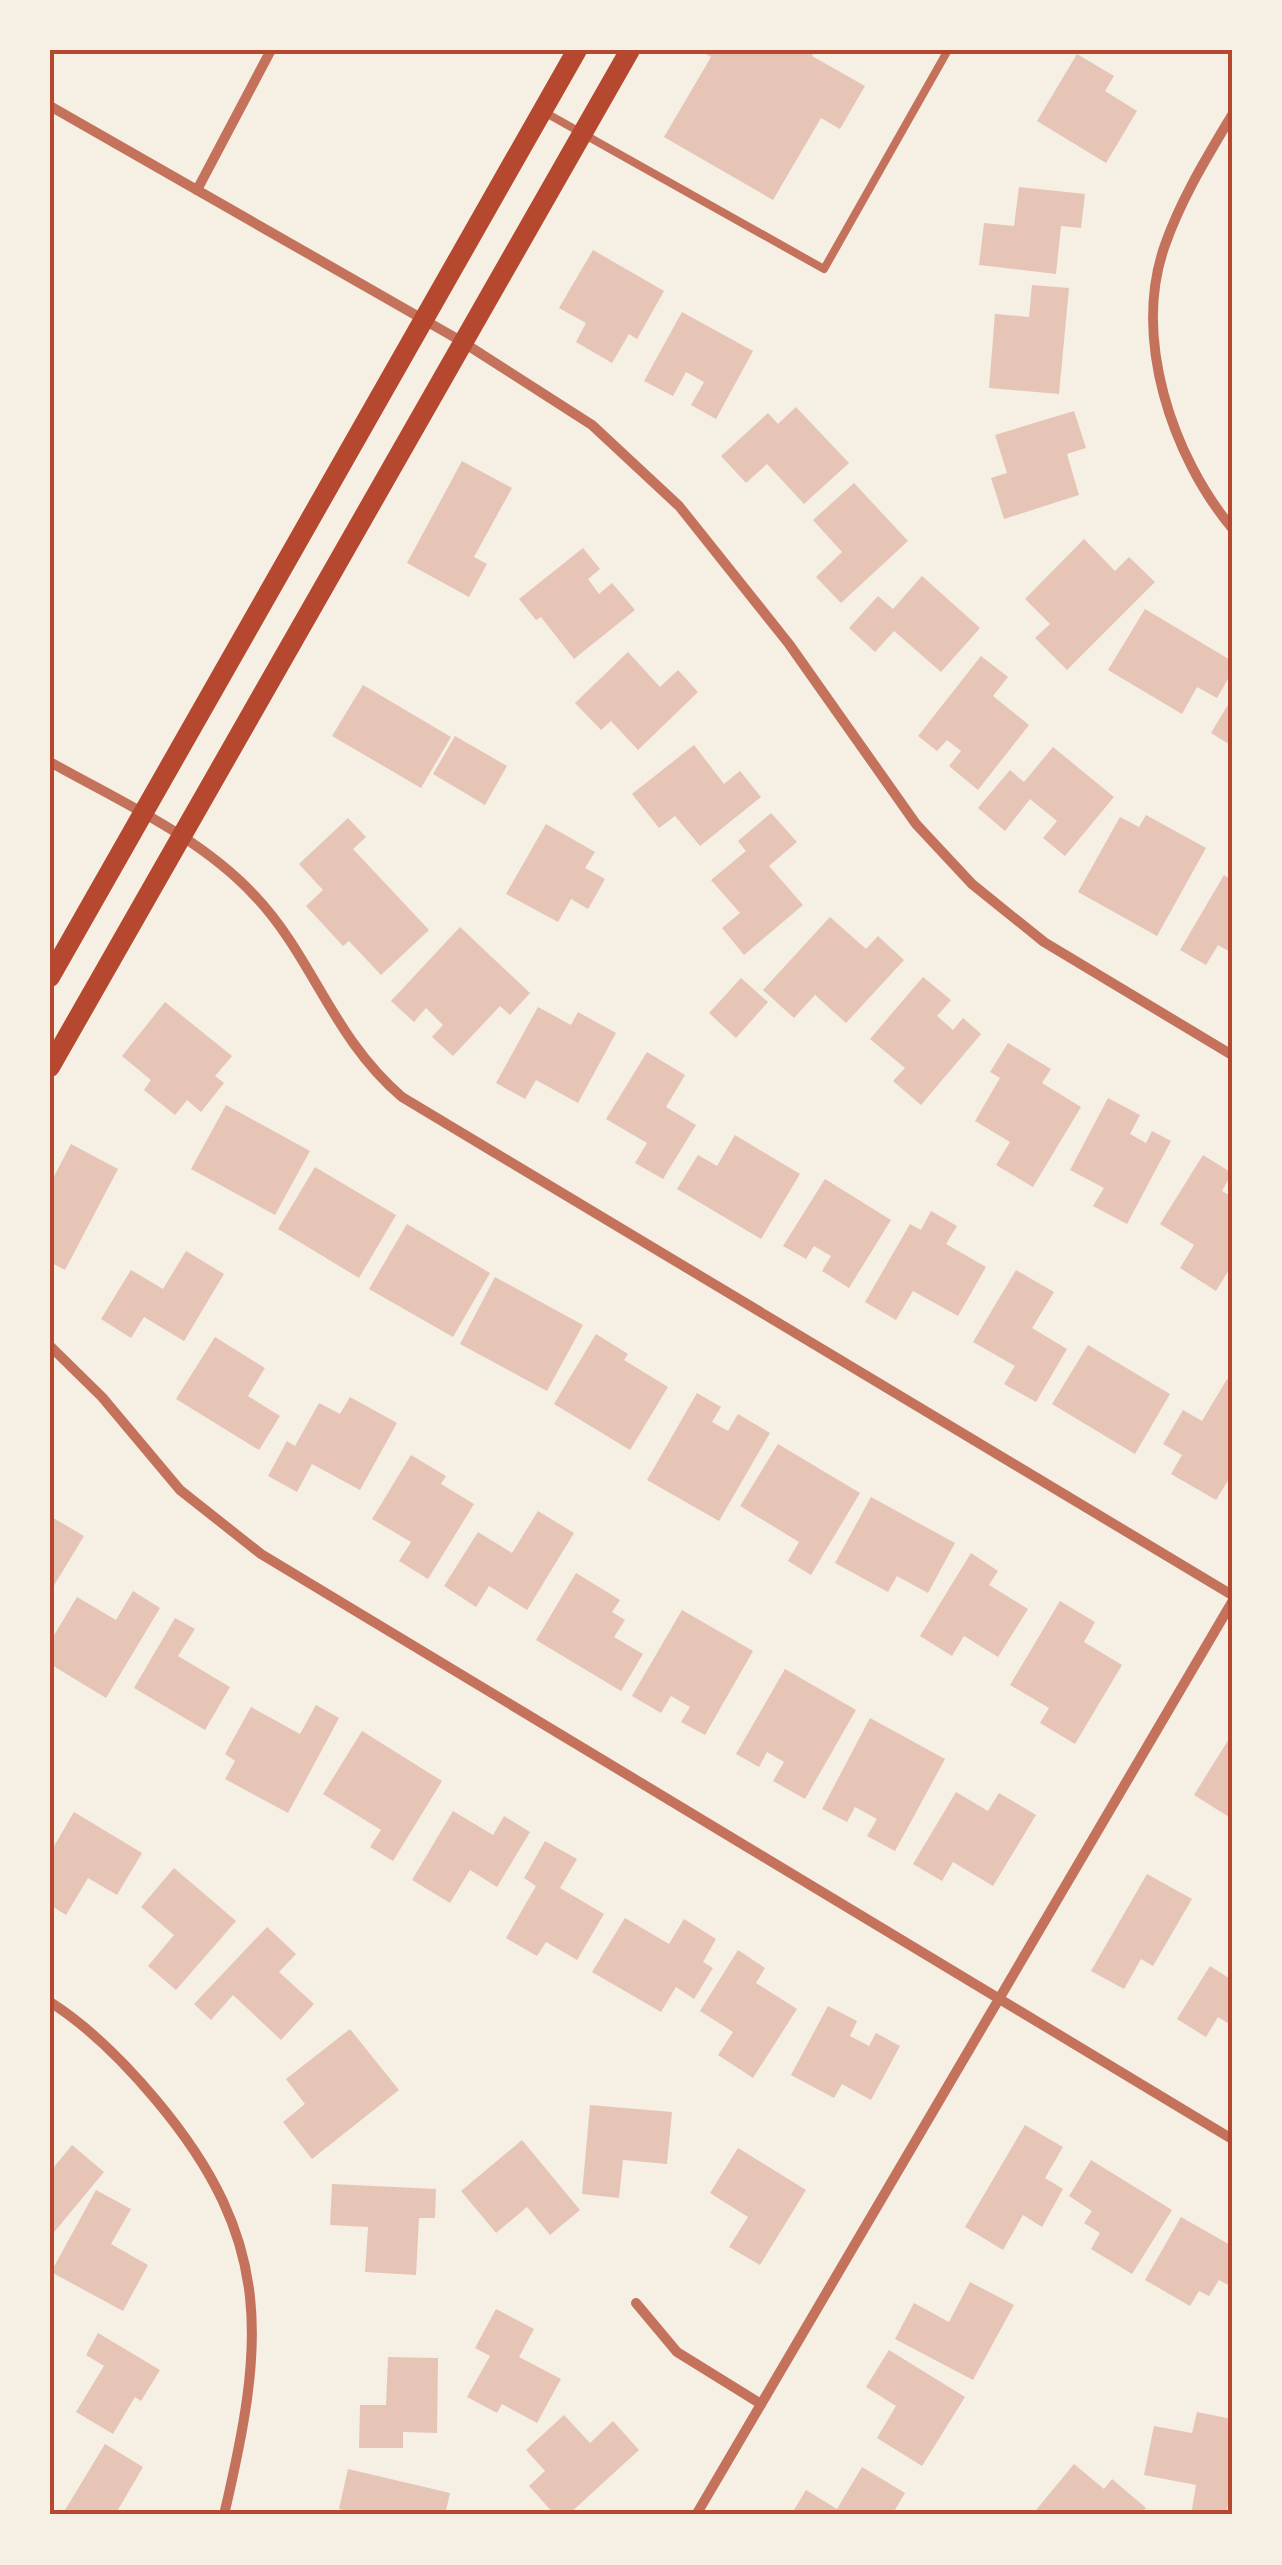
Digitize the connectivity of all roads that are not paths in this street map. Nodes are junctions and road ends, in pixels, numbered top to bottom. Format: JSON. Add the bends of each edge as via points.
{"nodes":[{"id":1,"x":271,"y":50,"type":"edge"},
{"id":2,"x":577,"y":50,"type":"edge"},
{"id":3,"x":630,"y":50,"type":"edge"},
{"id":4,"x":948,"y":50,"type":"edge"},
{"id":5,"x":50,"y":106,"type":"edge"},
{"id":6,"x":542,"y":110,"type":"junction"},
{"id":7,"x":1232,"y":115,"type":"edge"},
{"id":8,"x":583,"y":132,"type":"junction"},
{"id":9,"x":197,"y":190,"type":"junction"},
{"id":10,"x":421,"y":320,"type":"junction"},
{"id":11,"x":461,"y":341,"type":"junction"},
{"id":12,"x":1232,"y":528,"type":"edge"},
{"id":13,"x":50,"y":762,"type":"edge"},
{"id":14,"x":142,"y":813,"type":"junction"},
{"id":15,"x":179,"y":836,"type":"junction"},
{"id":16,"x":50,"y":977,"type":"edge"},
{"id":17,"x":1232,"y":1056,"type":"edge"},
{"id":18,"x":50,"y":1067,"type":"edge"},
{"id":19,"x":50,"y":1346,"type":"edge"},
{"id":20,"x":1232,"y":1598,"type":"edge"},
{"id":21,"x":998,"y":2000,"type":"junction"},
{"id":22,"x":50,"y":2002,"type":"edge"},
{"id":23,"x":1232,"y":2139,"type":"edge"},
{"id":24,"x":636,"y":2303,"type":"dead end"},
{"id":25,"x":761,"y":2404,"type":"junction"},
{"id":26,"x":224,"y":2515,"type":"edge"},
{"id":27,"x":696,"y":2515,"type":"edge"}],
"edges":[{"from":1,"to":9,"type":"street"},
{"from":2,"to":6,"type":"main road"},
{"from":3,"to":8,"type":"main road"},
{"from":4,"to":8,"type":"lane","via":[[824,269]]},
{"from":5,"to":9,"type":"street"},
{"from":6,"to":8,"type":"lane"},
{"from":6,"to":10,"type":"main road"},
{"from":7,"to":12,"type":"street","via":[[1192,181],[1163,248],[1155,304],[1156,350],[1175,433],[1199,485]]},
{"from":8,"to":11,"type":"main road"},
{"from":9,"to":10,"type":"street"},
{"from":10,"to":11,"type":"street"},
{"from":10,"to":14,"type":"main road"},
{"from":11,"to":15,"type":"main road"},
{"from":11,"to":17,"type":"street","via":[[592,426],[660,485],[789,644],[916,824],[972,884],[1044,942]]},
{"from":13,"to":14,"type":"street"},
{"from":14,"to":15,"type":"street"},
{"from":14,"to":16,"type":"main road"},
{"from":15,"to":18,"type":"main road"},
{"from":15,"to":20,"type":"street","via":[[254,895],[284,932],[346,1039],[402,1097]]},
{"from":19,"to":21,"type":"street","via":[[102,1396],[158,1467],[227,1530]]},
{"from":20,"to":21,"type":"street"},
{"from":21,"to":23,"type":"street"},
{"from":21,"to":25,"type":"street"},
{"from":22,"to":26,"type":"street","via":[[129,2068],[186,2136],[220,2191],[242,2248],[254,2330],[249,2409]]},
{"from":24,"to":25,"type":"street","via":[[677,2352]]},
{"from":25,"to":27,"type":"street"}]}
